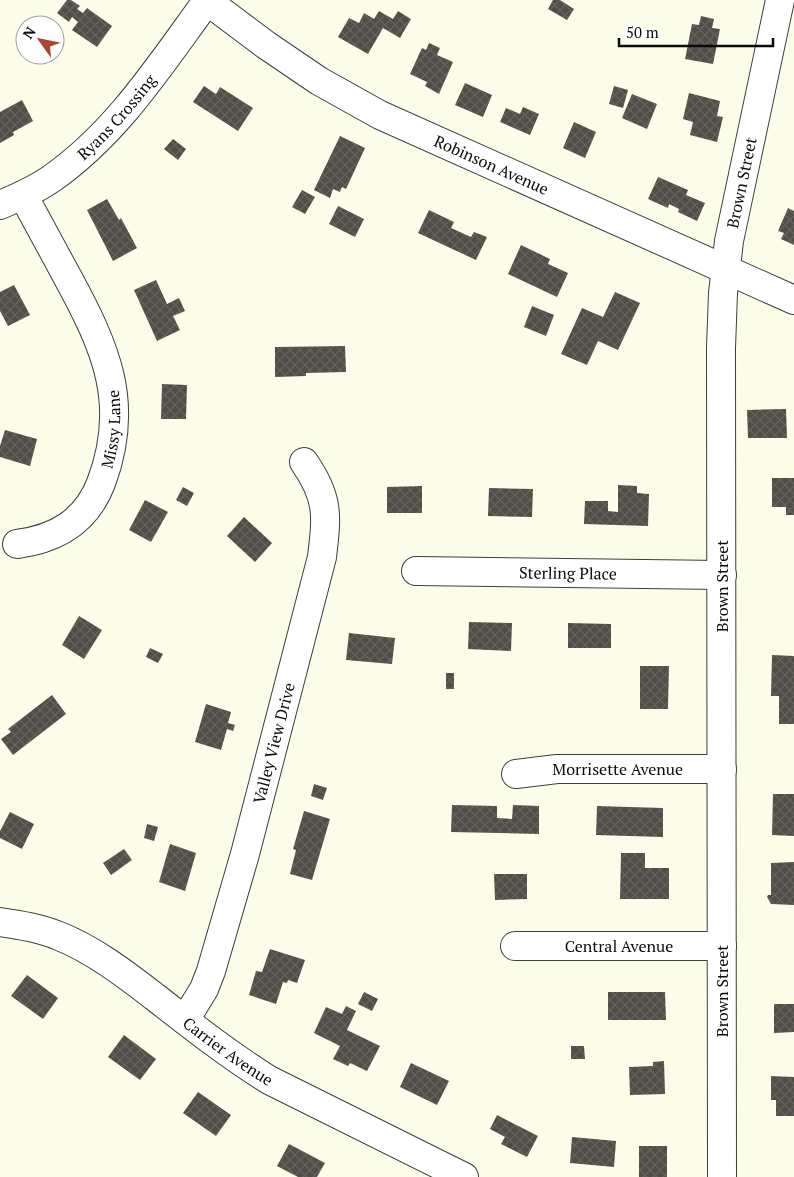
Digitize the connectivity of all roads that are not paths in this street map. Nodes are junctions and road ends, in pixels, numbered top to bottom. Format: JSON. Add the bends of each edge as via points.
{"nodes":[{"id":1,"x":780,"y":0,"type":"edge"},
{"id":2,"x":206,"y":1,"type":"edge"},
{"id":3,"x":12,"y":200,"type":"edge"},
{"id":4,"x":726,"y":269,"type":"junction"},
{"id":5,"x":794,"y":300,"type":"edge"},
{"id":6,"x":304,"y":462,"type":"dead end"},
{"id":7,"x":17,"y":544,"type":"dead end"},
{"id":8,"x":416,"y":571,"type":"dead end"},
{"id":9,"x":722,"y":576,"type":"junction"},
{"id":10,"x":722,"y":769,"type":"junction"},
{"id":11,"x":516,"y":774,"type":"dead end"},
{"id":12,"x":0,"y":922,"type":"edge"},
{"id":13,"x":515,"y":946,"type":"dead end"},
{"id":14,"x":722,"y":946,"type":"junction"},
{"id":15,"x":185,"y":1020,"type":"junction"},
{"id":16,"x":464,"y":1177,"type":"edge"},
{"id":17,"x":722,"y":1177,"type":"edge"}],
"edges":[{"from":1,"to":4,"type":"street","name":"Brown Street","via":[[734,215]]},
{"from":2,"to":3,"type":"street","name":"Ryans Crossing","via":[[144,87],[101,137],[56,175]]},
{"from":2,"to":4,"type":"street","name":"Robinson Avenue","via":[[302,70],[380,115]]},
{"from":3,"to":7,"type":"street","name":"Missy Lane","via":[[97,335],[107,359],[114,407],[107,468],[89,506],[56,534]]},
{"from":4,"to":5,"type":"street","name":"Robinson Avenue"},
{"from":4,"to":9,"type":"street","name":"Brown Street","via":[[721,348]]},
{"from":6,"to":15,"type":"street","name":"Valley View Drive","via":[[324,498],[322,557],[245,854],[211,971]]},
{"from":8,"to":9,"type":"street","name":"Sterling Place"},
{"from":9,"to":10,"type":"street","name":"Brown Street"},
{"from":10,"to":11,"type":"street","name":"Morrisette Avenue","via":[[557,768]]},
{"from":10,"to":14,"type":"street","name":"Brown Street"},
{"from":12,"to":15,"type":"street","name":"Carrier Avenue","via":[[32,927],[80,946]]},
{"from":13,"to":14,"type":"street","name":"Central Avenue"},
{"from":14,"to":17,"type":"street","name":"Brown Street"},
{"from":15,"to":16,"type":"street","name":"Carrier Avenue","via":[[269,1080]]}]}
